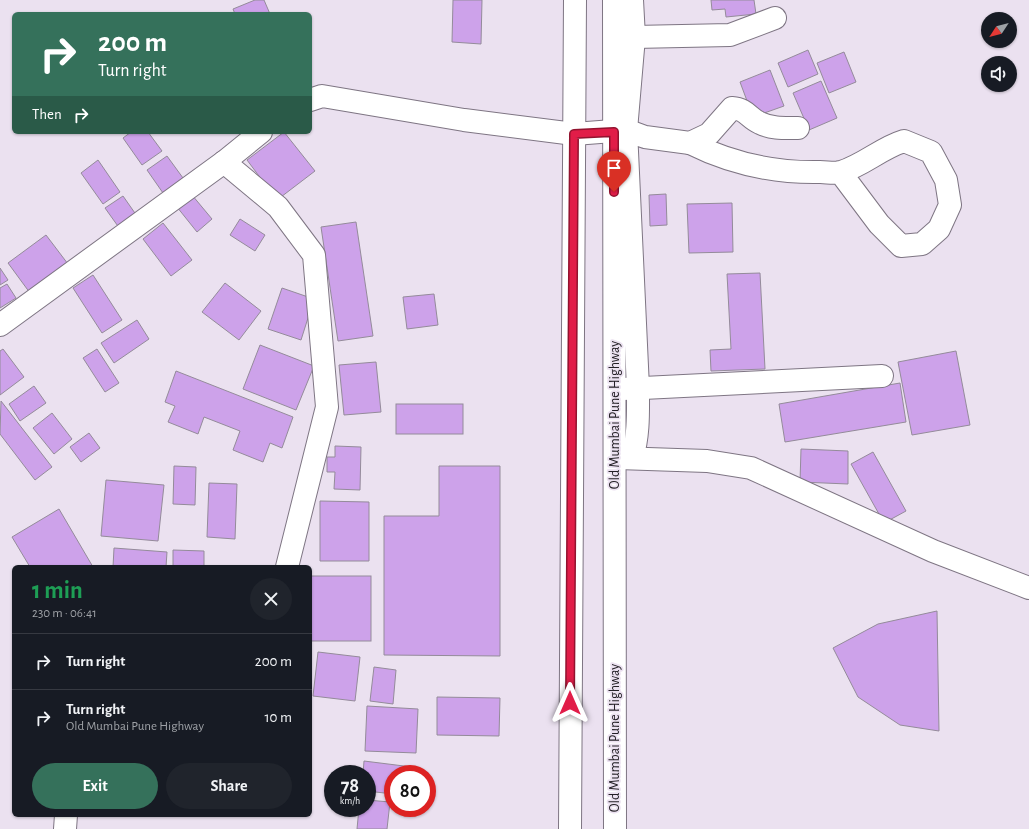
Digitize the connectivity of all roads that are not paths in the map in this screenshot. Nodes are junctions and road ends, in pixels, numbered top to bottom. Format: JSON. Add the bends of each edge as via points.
{"nodes":[{"id":1,"x":575,"y":0,"type":"edge"},
{"id":2,"x":614,"y":0,"type":"edge"},
{"id":3,"x":632,"y":0,"type":"edge"},
{"id":4,"x":775,"y":18,"type":"dead end"},
{"id":5,"x":634,"y":37,"type":"junction"},
{"id":6,"x":312,"y":99,"type":"edge"},
{"id":7,"x":798,"y":128,"type":"dead end"},
{"id":8,"x":620,"y":131,"type":"junction"},
{"id":9,"x":259,"y":134,"type":"edge"},
{"id":10,"x":574,"y":134,"type":"junction"},
{"id":11,"x":690,"y":144,"type":"junction"},
{"id":12,"x":224,"y":162,"type":"junction"},
{"id":13,"x":840,"y":172,"type":"junction"},
{"id":14,"x":0,"y":325,"type":"edge"},
{"id":15,"x":882,"y":376,"type":"dead end"},
{"id":16,"x":638,"y":388,"type":"junction"},
{"id":17,"x":614,"y":389,"type":"junction"},
{"id":18,"x":623,"y":458,"type":"junction"},
{"id":19,"x":288,"y":565,"type":"edge"},
{"id":20,"x":1029,"y":588,"type":"edge"},
{"id":21,"x":66,"y":817,"type":"edge"},
{"id":22,"x":65,"y":829,"type":"edge"},
{"id":23,"x":570,"y":829,"type":"edge"},
{"id":24,"x":615,"y":829,"type":"edge"}],
"edges":[{"from":1,"to":10,"type":"main road"},
{"from":2,"to":8,"type":"main road","name":"Old Mumbai Pune Highway"},
{"from":3,"to":5,"type":"main road"},
{"from":4,"to":5,"type":"main road","via":[[730,35]]},
{"from":5,"to":8,"type":"main road"},
{"from":6,"to":10,"type":"main road","via":[[322,96],[464,120]]},
{"from":7,"to":11,"type":"main road","via":[[764,125],[741,108],[732,108],[709,134]]},
{"from":8,"to":10,"type":"main road"},
{"from":8,"to":11,"type":"main road"},
{"from":8,"to":16,"type":"main road"},
{"from":8,"to":17,"type":"main road","name":"Old Mumbai Pune Highway"},
{"from":9,"to":12,"type":"main road"},
{"from":10,"to":23,"type":"main road"},
{"from":11,"to":13,"type":"main road","via":[[744,164],[800,173]]},
{"from":12,"to":14,"type":"main road"},
{"from":12,"to":19,"type":"main road","via":[[278,207],[314,255],[328,407]]},
{"from":13,"to":13,"type":"main road","via":[[864,162],[888,146],[904,141],[931,152],[946,180],[950,206],[940,229],[922,244],[901,246],[879,224]]},
{"from":15,"to":16,"type":"main road"},
{"from":16,"to":17,"type":"main road"},
{"from":16,"to":18,"type":"main road","via":[[636,444]]},
{"from":17,"to":18,"type":"main road","name":"Old Mumbai Pune Highway"},
{"from":18,"to":20,"type":"main road","via":[[707,461],[751,468],[933,551]]},
{"from":18,"to":24,"type":"main road","name":"Old Mumbai Pune Highway"},
{"from":21,"to":22,"type":"main road"}]}
